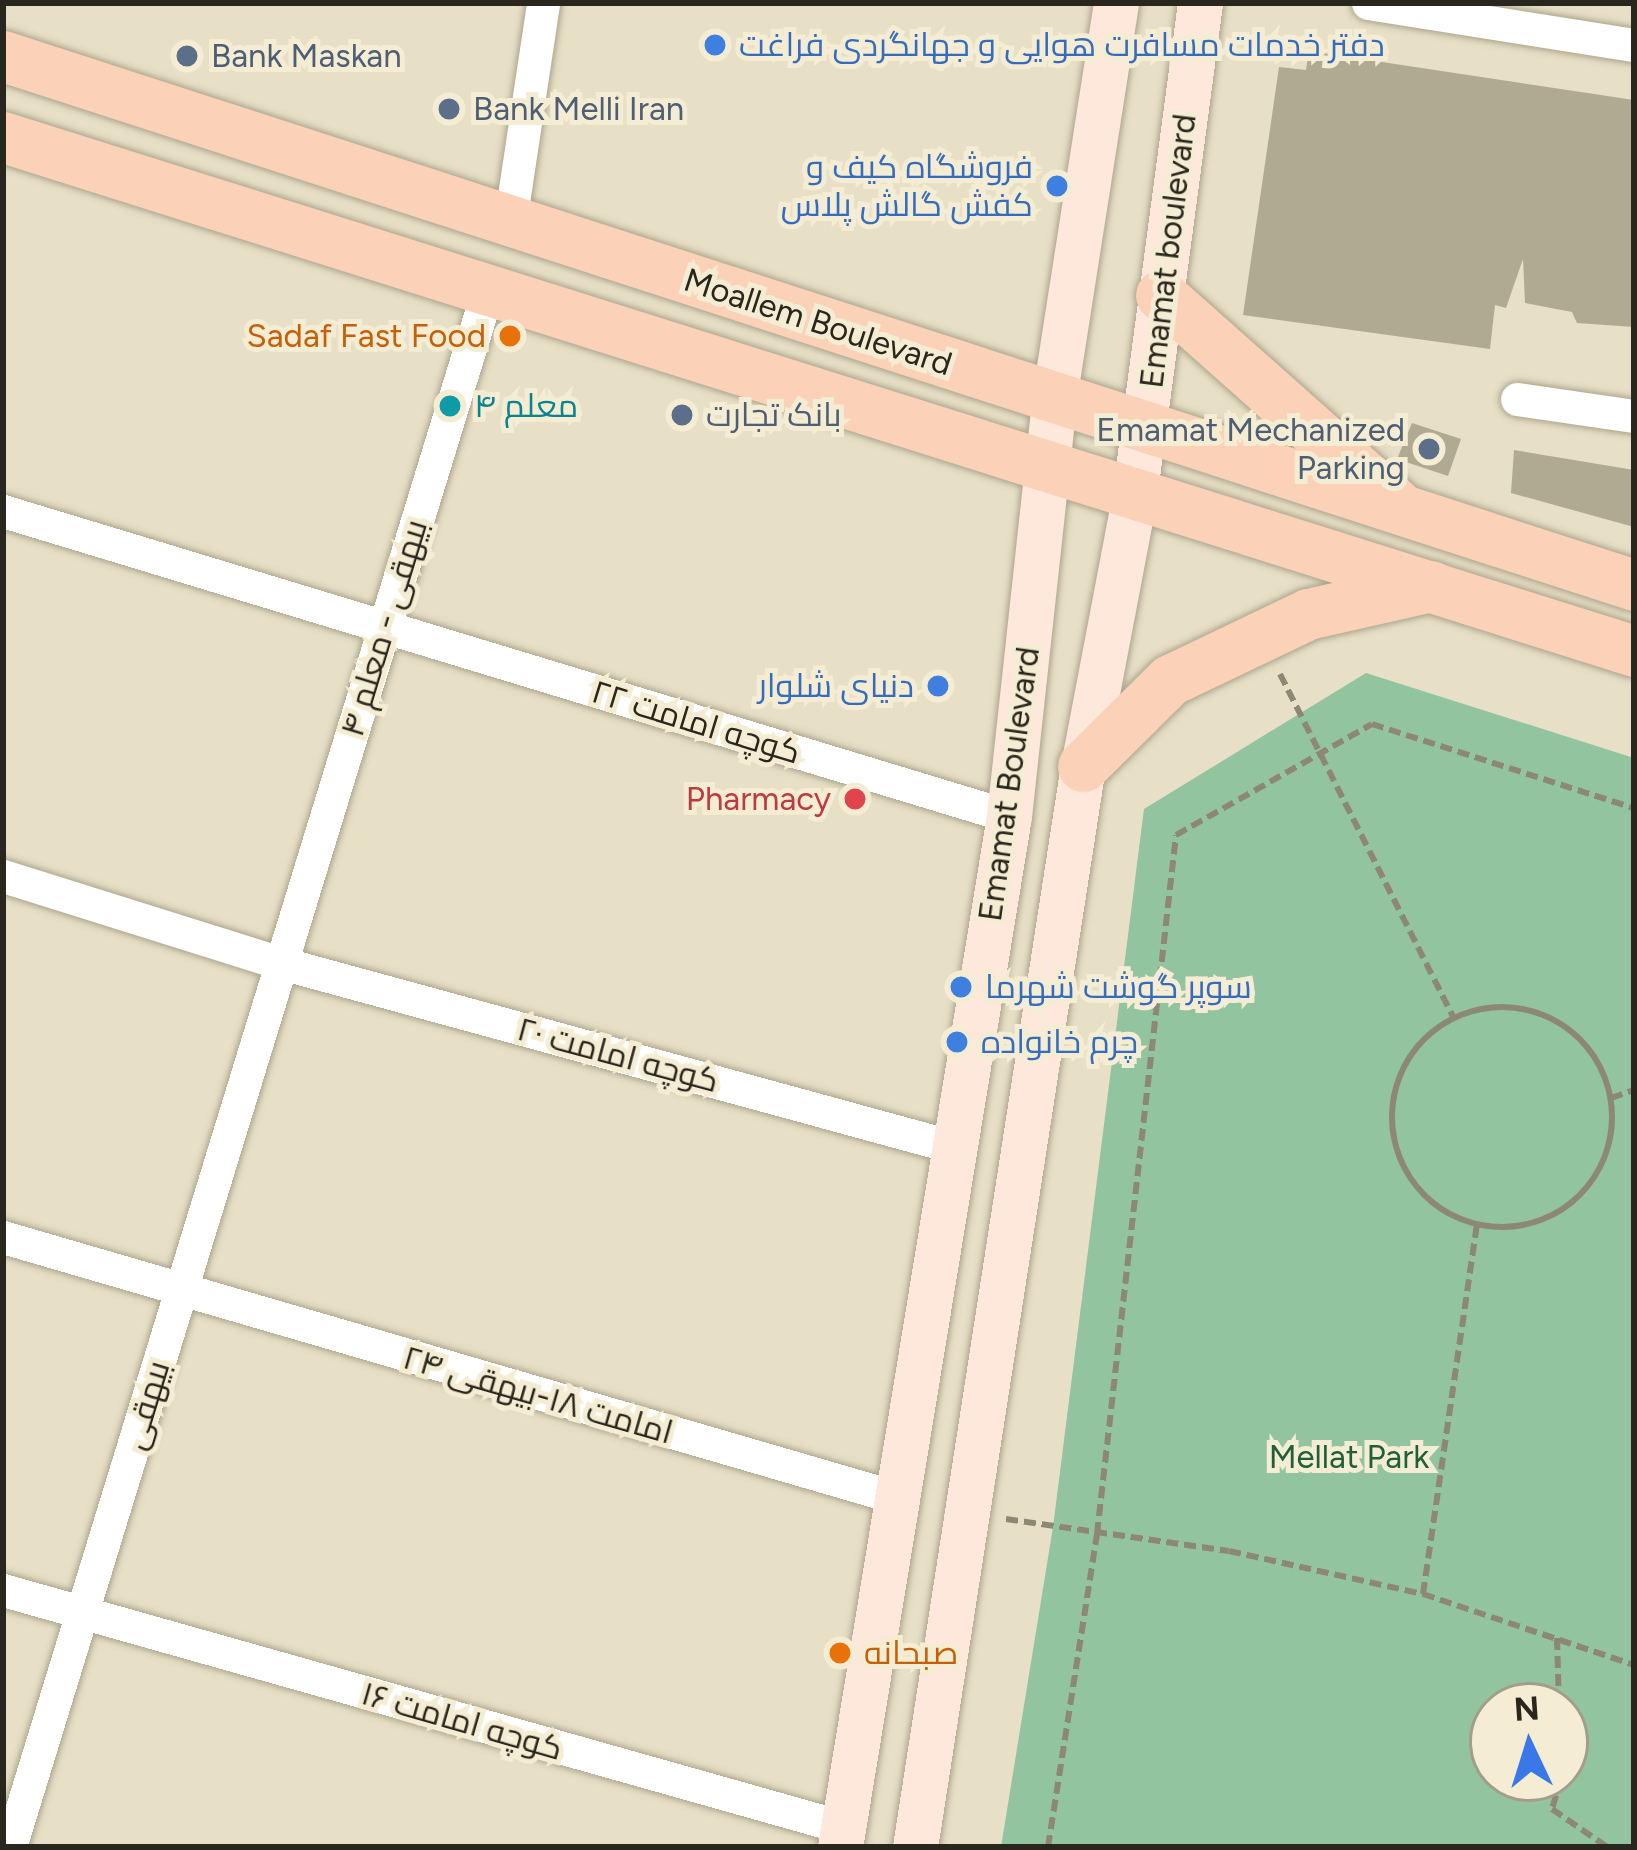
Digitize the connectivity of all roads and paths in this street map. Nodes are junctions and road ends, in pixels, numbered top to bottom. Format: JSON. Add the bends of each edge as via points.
{"nodes":[{"id":1,"x":543,"y":3,"type":"edge"},
{"id":2,"x":1116,"y":3,"type":"edge"},
{"id":3,"x":1200,"y":3,"type":"edge"},
{"id":4,"x":1368,"y":3,"type":"edge"},
{"id":5,"x":1634,"y":45,"type":"edge"},
{"id":6,"x":3,"y":56,"type":"edge"},
{"id":7,"x":3,"y":137,"type":"edge"},
{"id":8,"x":510,"y":222,"type":"junction"},
{"id":9,"x":487,"y":293,"type":"junction"},
{"id":10,"x":1161,"y":295,"type":"junction"},
{"id":11,"x":1054,"y":399,"type":"junction"},
{"id":12,"x":1517,"y":399,"type":"dead end"},
{"id":13,"x":1634,"y":416,"type":"edge"},
{"id":14,"x":1145,"y":426,"type":"junction"},
{"id":15,"x":1049,"y":469,"type":"junction"},
{"id":16,"x":1135,"y":498,"type":"junction"},
{"id":17,"x":3,"y":511,"type":"edge"},
{"id":18,"x":1410,"y":516,"type":"junction"},
{"id":19,"x":1433,"y":585,"type":"junction"},
{"id":20,"x":1634,"y":585,"type":"edge"},
{"id":21,"x":384,"y":628,"type":"junction"},
{"id":22,"x":1260,"y":636,"type":"junction"},
{"id":23,"x":1634,"y":651,"type":"edge"},
{"id":24,"x":1322,"y":753,"type":"junction"},
{"id":25,"x":1083,"y":766,"type":"junction"},
{"id":26,"x":1634,"y":808,"type":"edge"},
{"id":27,"x":1009,"y":816,"type":"junction"},
{"id":28,"x":3,"y":876,"type":"edge"},
{"id":29,"x":281,"y":963,"type":"junction"},
{"id":30,"x":1454,"y":1019,"type":"junction"},
{"id":31,"x":1634,"y":1090,"type":"edge"},
{"id":32,"x":1611,"y":1098,"type":"junction"},
{"id":33,"x":954,"y":1147,"type":"junction"},
{"id":34,"x":1477,"y":1225,"type":"junction"},
{"id":35,"x":3,"y":1237,"type":"edge"},
{"id":36,"x":180,"y":1292,"type":"junction"},
{"id":37,"x":895,"y":1498,"type":"junction"},
{"id":38,"x":968,"y":1512,"type":"junction"},
{"id":39,"x":1097,"y":1534,"type":"junction"},
{"id":40,"x":3,"y":1590,"type":"edge"},
{"id":41,"x":1423,"y":1594,"type":"junction"},
{"id":42,"x":81,"y":1615,"type":"junction"},
{"id":43,"x":1557,"y":1638,"type":"junction"},
{"id":44,"x":1634,"y":1665,"type":"edge"},
{"id":45,"x":1558,"y":1682,"type":"edge"},
{"id":46,"x":1554,"y":1802,"type":"edge"},
{"id":47,"x":842,"y":1837,"type":"edge"},
{"id":48,"x":10,"y":1847,"type":"edge"},
{"id":49,"x":915,"y":1847,"type":"edge"},
{"id":50,"x":1048,"y":1847,"type":"edge"},
{"id":51,"x":1607,"y":1847,"type":"edge"}],
"edges":[{"from":1,"to":8,"type":"street"},
{"from":2,"to":11,"type":"main road","name":"Emamat Boulevard"},
{"from":3,"to":10,"type":"main road","name":"Emamat boulevard"},
{"from":4,"to":5,"type":"street"},
{"from":6,"to":8,"type":"main road","name":"Moallem Boulevard"},
{"from":7,"to":9,"type":"main road","name":"Moallem Boulevard"},
{"from":8,"to":11,"type":"main road","name":"Moallem Boulevard"},
{"from":9,"to":15,"type":"main road","name":"Moallem Boulevard"},
{"from":9,"to":21,"type":"street","name":"بیهقی - معلم ۴"},
{"from":10,"to":14,"type":"main road","name":"Emamat boulevard"},
{"from":10,"to":18,"type":"main road"},
{"from":11,"to":14,"type":"main road","name":"Moallem Boulevard"},
{"from":11,"to":15,"type":"main road","name":"Emamat Boulevard"},
{"from":12,"to":13,"type":"street"},
{"from":14,"to":16,"type":"main road","name":"Emamat boulevard"},
{"from":14,"to":18,"type":"main road","name":"Moallem Boulevard"},
{"from":15,"to":16,"type":"main road","name":"Moallem Boulevard"},
{"from":15,"to":27,"type":"main road","name":"Emamat Boulevard"},
{"from":16,"to":19,"type":"main road","name":"Moallem Boulevard"},
{"from":16,"to":25,"type":"main road","name":"Emamat Boulevard"},
{"from":17,"to":21,"type":"street","name":"کوچه امامت ۲۲"},
{"from":18,"to":20,"type":"main road","name":"Moallem Boulevard"},
{"from":19,"to":22,"type":"main road","via":[[1308,614]]},
{"from":19,"to":23,"type":"main road","name":"Moallem Boulevard"},
{"from":21,"to":27,"type":"street","name":"کوچه امامت ۲۲"},
{"from":21,"to":29,"type":"street","name":"بیهقی - معلم ۴"},
{"from":22,"to":24,"type":"path"},
{"from":22,"to":25,"type":"main road","via":[[1170,680]]},
{"from":24,"to":26,"type":"path","via":[[1372,724]]},
{"from":24,"to":30,"type":"path"},
{"from":24,"to":39,"type":"path","via":[[1177,835]]},
{"from":25,"to":38,"type":"main road","name":"Emamat Boulevard"},
{"from":27,"to":33,"type":"main road","name":"Emamat Boulevard"},
{"from":28,"to":29,"type":"street","name":"کوچه امامت ۲۰"},
{"from":29,"to":33,"type":"street","name":"کوچه امامت ۲۰"},
{"from":29,"to":36,"type":"street","name":"بیهقی"},
{"from":30,"to":32,"type":"path","via":[[1483,1007],[1526,1008],[1566,1026],[1596,1057]]},
{"from":30,"to":34,"type":"path","via":[[1411,1053],[1393,1093],[1392,1136],[1422,1192]]},
{"from":31,"to":32,"type":"path"},
{"from":32,"to":34,"type":"path","via":[[1610,1141],[1593,1181],[1562,1210],[1521,1226]]},
{"from":33,"to":37,"type":"main road","name":"Emamat Boulevard"},
{"from":34,"to":41,"type":"path"},
{"from":35,"to":36,"type":"street","name":"امامت ۱۸-بیهقی ۲۴"},
{"from":36,"to":37,"type":"street","name":"امامت ۱۸-بیهقی ۲۴"},
{"from":36,"to":42,"type":"street","name":"بیهقی"},
{"from":37,"to":47,"type":"main road","name":"Emamat Boulevard"},
{"from":38,"to":39,"type":"path"},
{"from":38,"to":49,"type":"main road","name":"Emamat Boulevard"},
{"from":39,"to":41,"type":"path","via":[[1229,1551]]},
{"from":39,"to":50,"type":"path"},
{"from":40,"to":42,"type":"street","name":"کوچه امامت ۱۶"},
{"from":41,"to":43,"type":"path"},
{"from":42,"to":47,"type":"street","name":"کوچه امامت ۱۶"},
{"from":42,"to":48,"type":"street","name":"بیهقی"},
{"from":43,"to":44,"type":"path"},
{"from":43,"to":45,"type":"path"},
{"from":46,"to":51,"type":"path","via":[[1552,1809]]}]}
